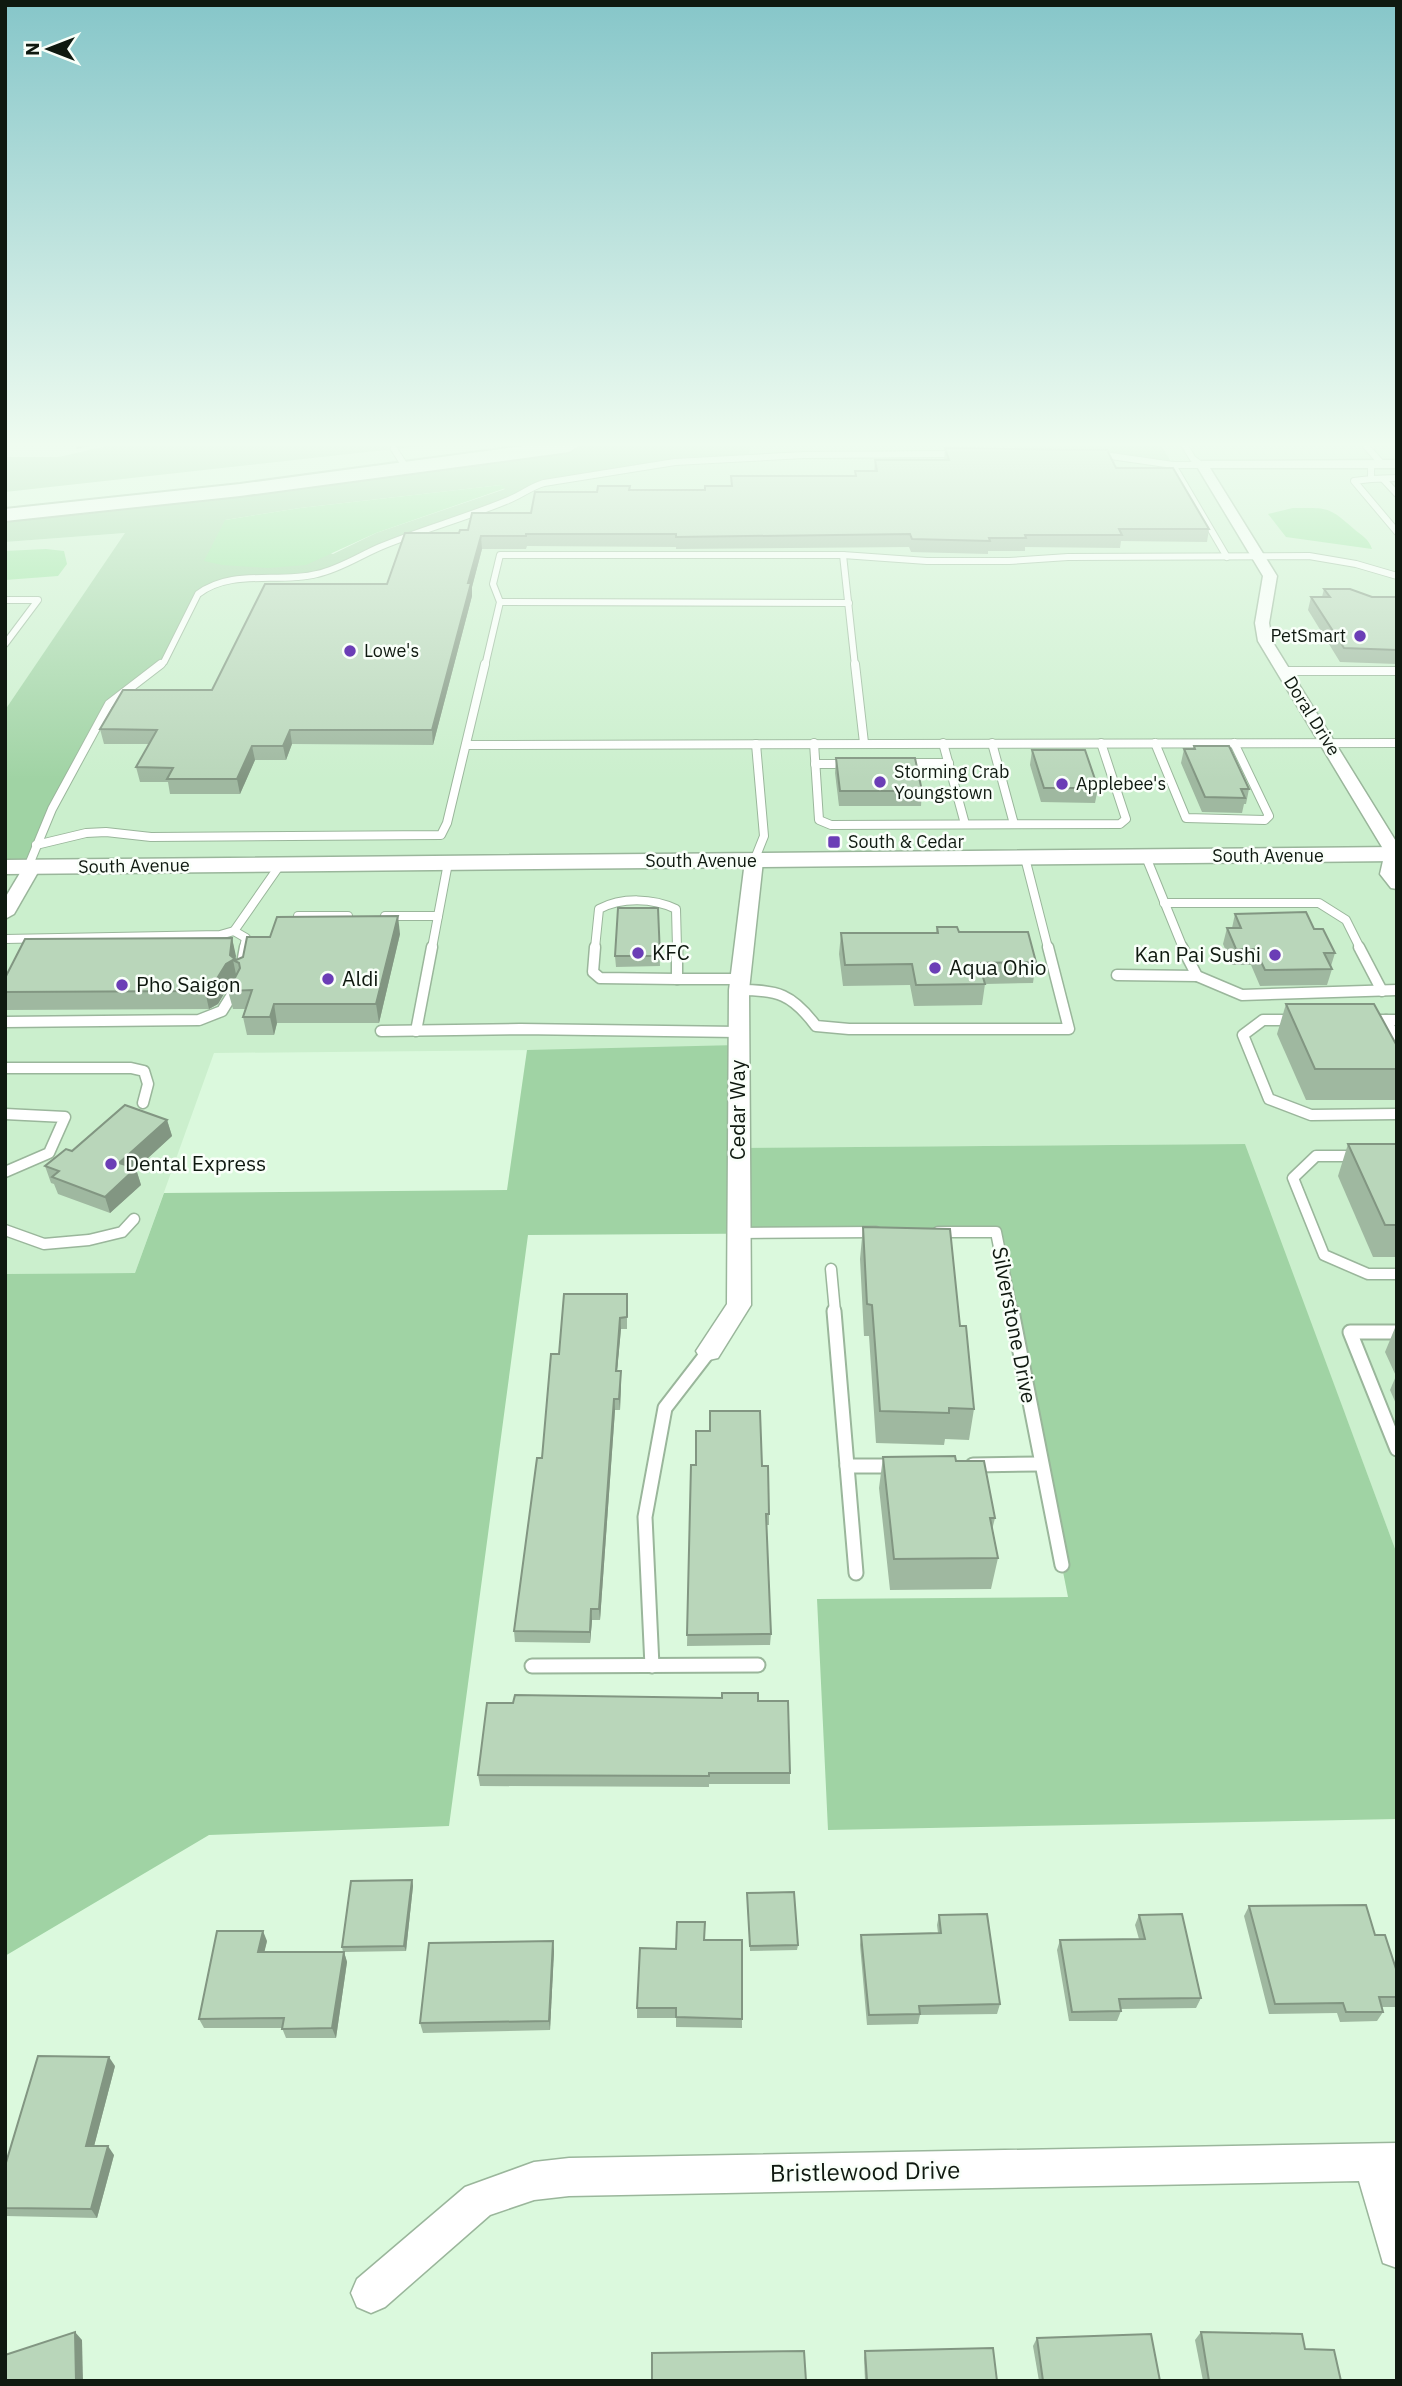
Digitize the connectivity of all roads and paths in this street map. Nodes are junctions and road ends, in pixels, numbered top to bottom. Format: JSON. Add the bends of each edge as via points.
{"nodes":[{"id":1,"x":362,"y":557,"type":"edge"},
{"id":2,"x":498,"y":557,"type":"edge"},
{"id":3,"x":843,"y":557,"type":"edge"},
{"id":4,"x":876,"y":557,"type":"edge"},
{"id":5,"x":1065,"y":557,"type":"edge"},
{"id":6,"x":1238,"y":557,"type":"edge"},
{"id":7,"x":1260,"y":558,"type":"junction"},
{"id":8,"x":1397,"y":576,"type":"edge"},
{"id":9,"x":5,"y":600,"type":"edge"},
{"id":10,"x":499,"y":602,"type":"junction"},
{"id":11,"x":849,"y":603,"type":"junction"},
{"id":12,"x":5,"y":644,"type":"edge"},
{"id":13,"x":1284,"y":671,"type":"junction"},
{"id":14,"x":1397,"y":671,"type":"edge"},
{"id":15,"x":814,"y":743,"type":"junction"},
{"id":16,"x":864,"y":743,"type":"junction"},
{"id":17,"x":943,"y":743,"type":"junction"},
{"id":18,"x":992,"y":743,"type":"junction"},
{"id":19,"x":1101,"y":743,"type":"junction"},
{"id":20,"x":1155,"y":743,"type":"junction"},
{"id":21,"x":1234,"y":743,"type":"junction"},
{"id":22,"x":1330,"y":743,"type":"junction"},
{"id":23,"x":1397,"y":743,"type":"edge"},
{"id":24,"x":756,"y":744,"type":"junction"},
{"id":25,"x":466,"y":745,"type":"junction"},
{"id":26,"x":890,"y":763,"type":"edge"},
{"id":27,"x":948,"y":763,"type":"junction"},
{"id":28,"x":815,"y":764,"type":"junction"},
{"id":29,"x":862,"y":764,"type":"edge"},
{"id":30,"x":965,"y":824,"type":"junction"},
{"id":31,"x":1014,"y":824,"type":"junction"},
{"id":32,"x":1395,"y":855,"type":"edge"},
{"id":33,"x":1146,"y":857,"type":"junction"},
{"id":34,"x":1025,"y":858,"type":"junction"},
{"id":35,"x":754,"y":861,"type":"junction"},
{"id":36,"x":25,"y":862,"type":"edge"},
{"id":37,"x":448,"y":863,"type":"junction"},
{"id":38,"x":280,"y":865,"type":"junction"},
{"id":39,"x":1397,"y":884,"type":"edge"},
{"id":40,"x":1164,"y":903,"type":"junction"},
{"id":41,"x":5,"y":914,"type":"edge"},
{"id":42,"x":298,"y":916,"type":"edge"},
{"id":43,"x":357,"y":916,"type":"edge"},
{"id":44,"x":369,"y":916,"type":"edge"},
{"id":45,"x":438,"y":916,"type":"junction"},
{"id":46,"x":234,"y":931,"type":"junction"},
{"id":47,"x":5,"y":939,"type":"edge"},
{"id":48,"x":241,"y":971,"type":"edge"},
{"id":49,"x":1117,"y":975,"type":"dead end"},
{"id":50,"x":1196,"y":976,"type":"junction"},
{"id":51,"x":677,"y":979,"type":"junction"},
{"id":52,"x":739,"y":984,"type":"junction"},
{"id":53,"x":236,"y":986,"type":"edge"},
{"id":54,"x":1397,"y":990,"type":"edge"},
{"id":55,"x":1382,"y":991,"type":"junction"},
{"id":56,"x":1304,"y":1020,"type":"edge"},
{"id":57,"x":1359,"y":1020,"type":"edge"},
{"id":58,"x":1392,"y":1020,"type":"edge"},
{"id":59,"x":5,"y":1021,"type":"edge"},
{"id":60,"x":381,"y":1031,"type":"dead end"},
{"id":61,"x":416,"y":1031,"type":"junction"},
{"id":62,"x":738,"y":1032,"type":"junction"},
{"id":63,"x":1397,"y":1041,"type":"edge"},
{"id":64,"x":5,"y":1068,"type":"edge"},
{"id":65,"x":143,"y":1103,"type":"dead end"},
{"id":66,"x":5,"y":1114,"type":"edge"},
{"id":67,"x":1397,"y":1114,"type":"edge"},
{"id":68,"x":1370,"y":1156,"type":"edge"},
{"id":69,"x":5,"y":1172,"type":"edge"},
{"id":70,"x":134,"y":1219,"type":"dead end"},
{"id":71,"x":5,"y":1230,"type":"edge"},
{"id":72,"x":930,"y":1232,"type":"edge"},
{"id":73,"x":739,"y":1233,"type":"junction"},
{"id":74,"x":890,"y":1233,"type":"edge"},
{"id":75,"x":831,"y":1269,"type":"dead end"},
{"id":76,"x":1397,"y":1274,"type":"edge"},
{"id":77,"x":1397,"y":1332,"type":"edge"},
{"id":78,"x":709,"y":1351,"type":"joint"},
{"id":79,"x":1397,"y":1449,"type":"edge"},
{"id":80,"x":1040,"y":1464,"type":"junction"},
{"id":81,"x":957,"y":1465,"type":"edge"},
{"id":82,"x":847,"y":1466,"type":"junction"},
{"id":83,"x":902,"y":1466,"type":"edge"},
{"id":84,"x":1062,"y":1565,"type":"dead end"},
{"id":85,"x":856,"y":1573,"type":"dead end"},
{"id":86,"x":758,"y":1665,"type":"dead end"},
{"id":87,"x":532,"y":1666,"type":"dead end"},
{"id":88,"x":652,"y":1666,"type":"junction"},
{"id":89,"x":1385,"y":2163,"type":"edge"},
{"id":90,"x":1397,"y":2249,"type":"edge"},
{"id":91,"x":371,"y":2292,"type":"dead end"}],
"edges":[{"from":1,"to":36,"type":"lane","via":[[316,575],[206,586],[164,662],[110,704]]},
{"from":2,"to":10,"type":"lane","via":[[493,584]]},
{"from":3,"to":11,"type":"lane"},
{"from":4,"to":5,"type":"lane","via":[[1029,561]]},
{"from":6,"to":7,"type":"lane"},
{"from":7,"to":8,"type":"lane","via":[[1330,558]]},
{"from":7,"to":13,"type":"street","name":"Doral Drive","via":[[1270,576],[1262,629]]},
{"from":9,"to":12,"type":"lane","via":[[38,600]]},
{"from":10,"to":11,"type":"lane"},
{"from":10,"to":25,"type":"lane"},
{"from":11,"to":16,"type":"lane"},
{"from":13,"to":14,"type":"lane"},
{"from":13,"to":22,"type":"street","name":"Doral Drive"},
{"from":15,"to":16,"type":"lane"},
{"from":15,"to":24,"type":"lane"},
{"from":15,"to":28,"type":"lane"},
{"from":16,"to":17,"type":"lane"},
{"from":17,"to":18,"type":"lane"},
{"from":17,"to":27,"type":"lane"},
{"from":18,"to":19,"type":"lane"},
{"from":18,"to":31,"type":"lane"},
{"from":19,"to":20,"type":"lane"},
{"from":19,"to":31,"type":"lane","via":[[1126,819],[1119,824]]},
{"from":20,"to":21,"type":"lane"},
{"from":20,"to":21,"type":"lane","via":[[1186,818],[1265,820],[1269,816]]},
{"from":21,"to":22,"type":"lane"},
{"from":22,"to":23,"type":"lane"},
{"from":22,"to":32,"type":"street","name":"Doral Drive"},
{"from":24,"to":25,"type":"lane"},
{"from":24,"to":35,"type":"lane","via":[[764,836]]},
{"from":25,"to":36,"type":"lane","via":[[441,835],[151,837],[86,833]]},
{"from":26,"to":27,"type":"lane"},
{"from":27,"to":30,"type":"lane"},
{"from":28,"to":29,"type":"lane"},
{"from":28,"to":30,"type":"lane","via":[[819,820],[831,825]]},
{"from":30,"to":31,"type":"lane"},
{"from":32,"to":33,"type":"main road","name":"South Avenue"},
{"from":32,"to":39,"type":"street","name":"Doral Drive","via":[[1389,874]]},
{"from":33,"to":34,"type":"main road","name":"South Avenue"},
{"from":33,"to":40,"type":"lane"},
{"from":34,"to":35,"type":"main road","name":"South Avenue"},
{"from":34,"to":52,"type":"lane","via":[[1069,1029],[816,1026],[790,997]]},
{"from":35,"to":37,"type":"main road","name":"South Avenue"},
{"from":35,"to":52,"type":"street","name":"Cedar Way"},
{"from":36,"to":38,"type":"main road","name":"South Avenue"},
{"from":36,"to":41,"type":"street"},
{"from":37,"to":38,"type":"main road","name":"South Avenue"},
{"from":37,"to":45,"type":"lane"},
{"from":38,"to":46,"type":"lane"},
{"from":40,"to":50,"type":"lane"},
{"from":40,"to":55,"type":"lane","via":[[1319,903],[1346,920]]},
{"from":42,"to":43,"type":"lane"},
{"from":44,"to":45,"type":"lane"},
{"from":45,"to":61,"type":"lane"},
{"from":46,"to":47,"type":"lane","via":[[204,936]]},
{"from":46,"to":48,"type":"lane","via":[[246,938]]},
{"from":49,"to":50,"type":"lane"},
{"from":50,"to":55,"type":"lane","via":[[1242,995]]},
{"from":51,"to":51,"type":"lane","via":[[600,978],[593,972],[599,909],[611,902],[658,902],[676,908]]},
{"from":51,"to":52,"type":"lane"},
{"from":52,"to":62,"type":"street","name":"Cedar Way"},
{"from":53,"to":59,"type":"lane","via":[[226,1010],[207,1019]]},
{"from":54,"to":55,"type":"lane"},
{"from":56,"to":67,"type":"lane","via":[[1263,1020],[1243,1035],[1269,1099],[1311,1115]]},
{"from":57,"to":58,"type":"lane"},
{"from":58,"to":63,"type":"lane"},
{"from":60,"to":61,"type":"lane"},
{"from":61,"to":62,"type":"lane"},
{"from":62,"to":73,"type":"street","name":"Cedar Way"},
{"from":64,"to":65,"type":"lane","via":[[144,1071],[148,1084]]},
{"from":66,"to":69,"type":"lane","via":[[65,1117],[49,1153]]},
{"from":68,"to":76,"type":"lane","via":[[1316,1156],[1293,1178],[1324,1255],[1368,1274]]},
{"from":70,"to":71,"type":"lane","via":[[122,1232],[44,1244]]},
{"from":72,"to":80,"type":"lane","name":"Silverstone Drive","via":[[996,1232]]},
{"from":73,"to":74,"type":"lane"},
{"from":73,"to":78,"type":"street","name":"Cedar Way","via":[[739,1305]]},
{"from":75,"to":82,"type":"lane"},
{"from":77,"to":79,"type":"lane","via":[[1350,1332]]},
{"from":78,"to":88,"type":"lane","via":[[665,1408],[645,1517]]},
{"from":80,"to":81,"type":"lane"},
{"from":80,"to":84,"type":"lane","name":"Silverstone Drive"},
{"from":82,"to":83,"type":"lane"},
{"from":82,"to":85,"type":"lane"},
{"from":86,"to":88,"type":"lane"},
{"from":87,"to":88,"type":"lane"},
{"from":89,"to":90,"type":"street"},
{"from":89,"to":91,"type":"street","name":"Bristlewood Drive","via":[[534,2181],[478,2200]]}]}
